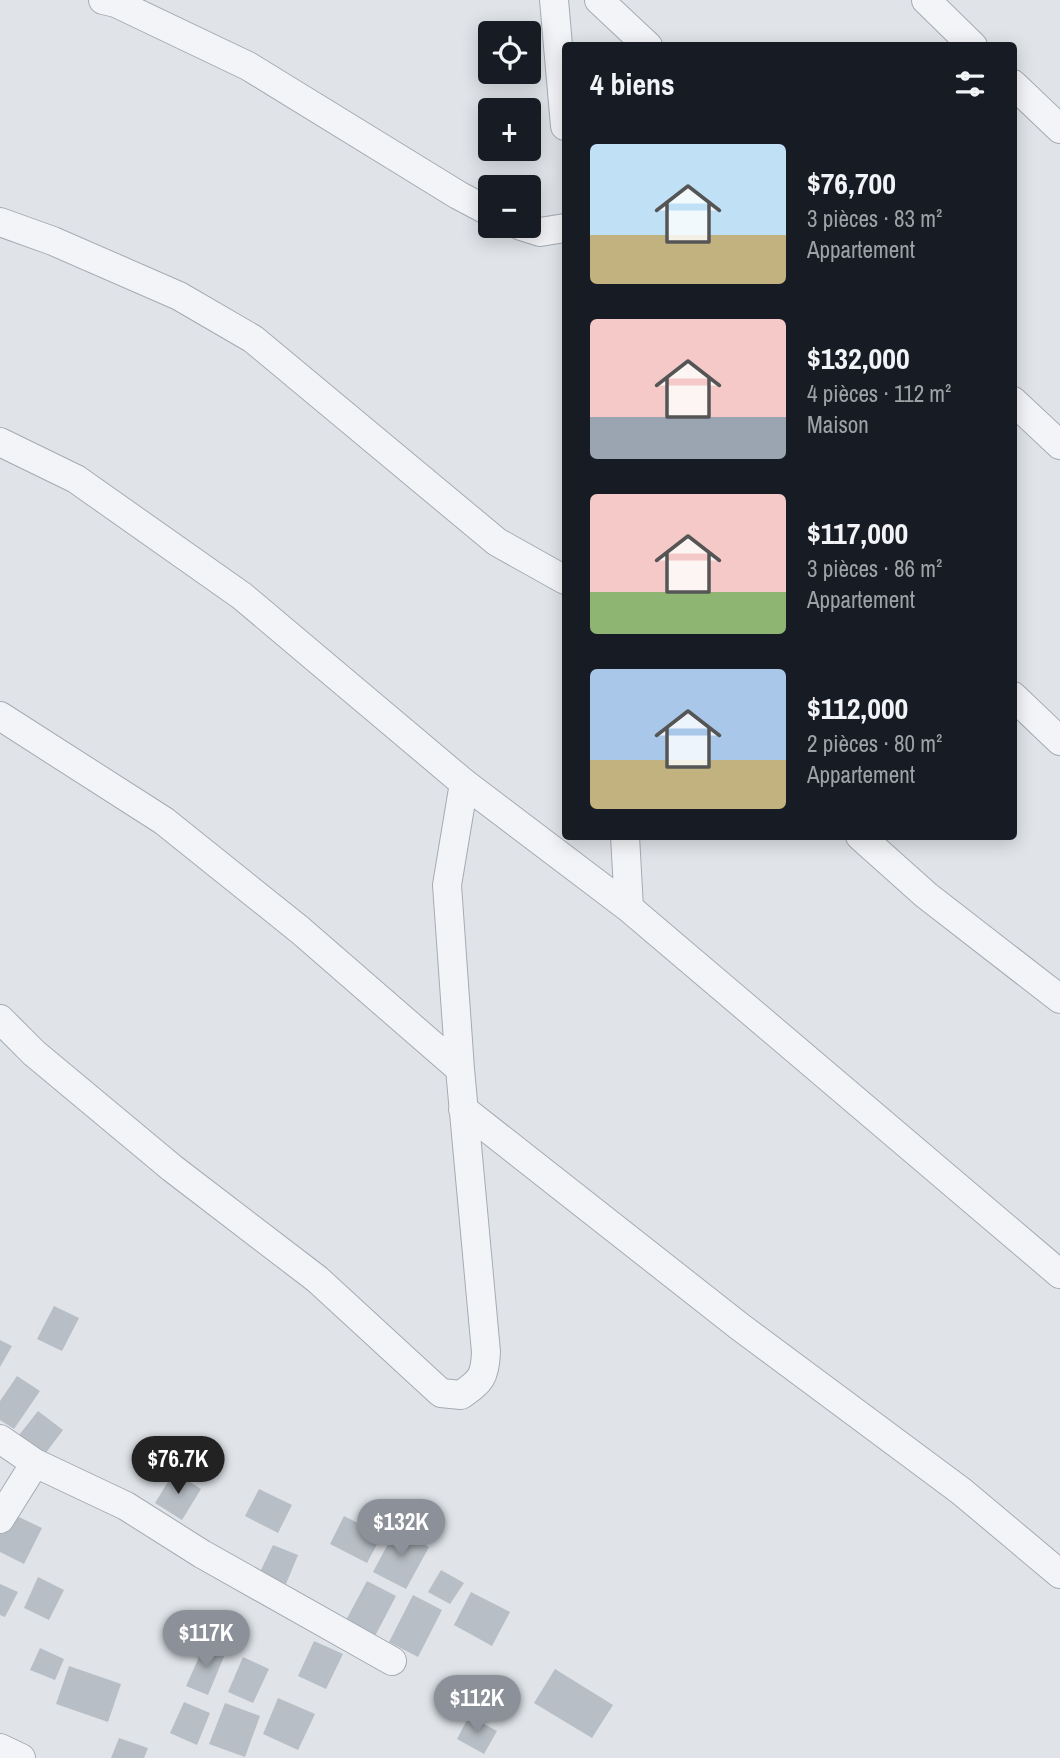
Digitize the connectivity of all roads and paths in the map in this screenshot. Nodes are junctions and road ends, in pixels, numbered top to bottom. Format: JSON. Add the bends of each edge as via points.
{"nodes":[{"id":1,"x":103,"y":0,"type":"edge"},
{"id":2,"x":554,"y":0,"type":"edge"},
{"id":3,"x":599,"y":0,"type":"edge"},
{"id":4,"x":926,"y":0,"type":"edge"},
{"id":5,"x":644,"y":42,"type":"edge"},
{"id":6,"x":969,"y":42,"type":"edge"},
{"id":7,"x":1017,"y":88,"type":"edge"},
{"id":8,"x":562,"y":92,"type":"edge"},
{"id":9,"x":1060,"y":130,"type":"edge"},
{"id":10,"x":478,"y":206,"type":"edge"},
{"id":11,"x":0,"y":222,"type":"edge"},
{"id":12,"x":562,"y":228,"type":"edge"},
{"id":13,"x":541,"y":232,"type":"edge"},
{"id":14,"x":1017,"y":405,"type":"edge"},
{"id":15,"x":0,"y":442,"type":"edge"},
{"id":16,"x":1060,"y":445,"type":"edge"},
{"id":17,"x":562,"y":578,"type":"edge"},
{"id":18,"x":1017,"y":700,"type":"edge"},
{"id":19,"x":0,"y":716,"type":"edge"},
{"id":20,"x":1060,"y":741,"type":"edge"},
{"id":21,"x":464,"y":783,"type":"junction"},
{"id":22,"x":625,"y":840,"type":"edge"},
{"id":23,"x":864,"y":840,"type":"edge"},
{"id":24,"x":629,"y":908,"type":"junction"},
{"id":25,"x":1060,"y":999,"type":"edge"},
{"id":26,"x":0,"y":1020,"type":"edge"},
{"id":27,"x":460,"y":1069,"type":"junction"},
{"id":28,"x":463,"y":1109,"type":"junction"},
{"id":29,"x":1060,"y":1274,"type":"edge"},
{"id":30,"x":0,"y":1439,"type":"edge"},
{"id":31,"x":35,"y":1463,"type":"junction"},
{"id":32,"x":0,"y":1518,"type":"edge"},
{"id":33,"x":1060,"y":1574,"type":"edge"},
{"id":34,"x":392,"y":1661,"type":"dead end"},
{"id":35,"x":0,"y":1748,"type":"edge"},
{"id":36,"x":21,"y":1758,"type":"edge"}],
"edges":[{"from":1,"to":10,"type":"street","via":[[248,66]]},
{"from":2,"to":8,"type":"street"},
{"from":3,"to":5,"type":"street"},
{"from":4,"to":6,"type":"street"},
{"from":7,"to":9,"type":"street"},
{"from":11,"to":17,"type":"street","via":[[179,296],[253,339],[497,542]]},
{"from":12,"to":13,"type":"street"},
{"from":14,"to":16,"type":"street"},
{"from":15,"to":21,"type":"street","via":[[76,479],[242,596]]},
{"from":18,"to":20,"type":"street"},
{"from":19,"to":27,"type":"street","via":[[164,821],[300,930]]},
{"from":21,"to":24,"type":"street"},
{"from":21,"to":27,"type":"street","via":[[447,885]]},
{"from":22,"to":24,"type":"street"},
{"from":23,"to":25,"type":"street","via":[[926,895]]},
{"from":24,"to":29,"type":"street"},
{"from":26,"to":28,"type":"street","via":[[172,1168],[317,1279],[440,1393],[461,1395],[478,1383],[486,1370]]},
{"from":27,"to":28,"type":"street"},
{"from":28,"to":33,"type":"street","via":[[738,1325],[961,1490]]},
{"from":30,"to":31,"type":"street"},
{"from":31,"to":32,"type":"street"},
{"from":31,"to":34,"type":"street","via":[[125,1506]]},
{"from":35,"to":36,"type":"street"}]}
